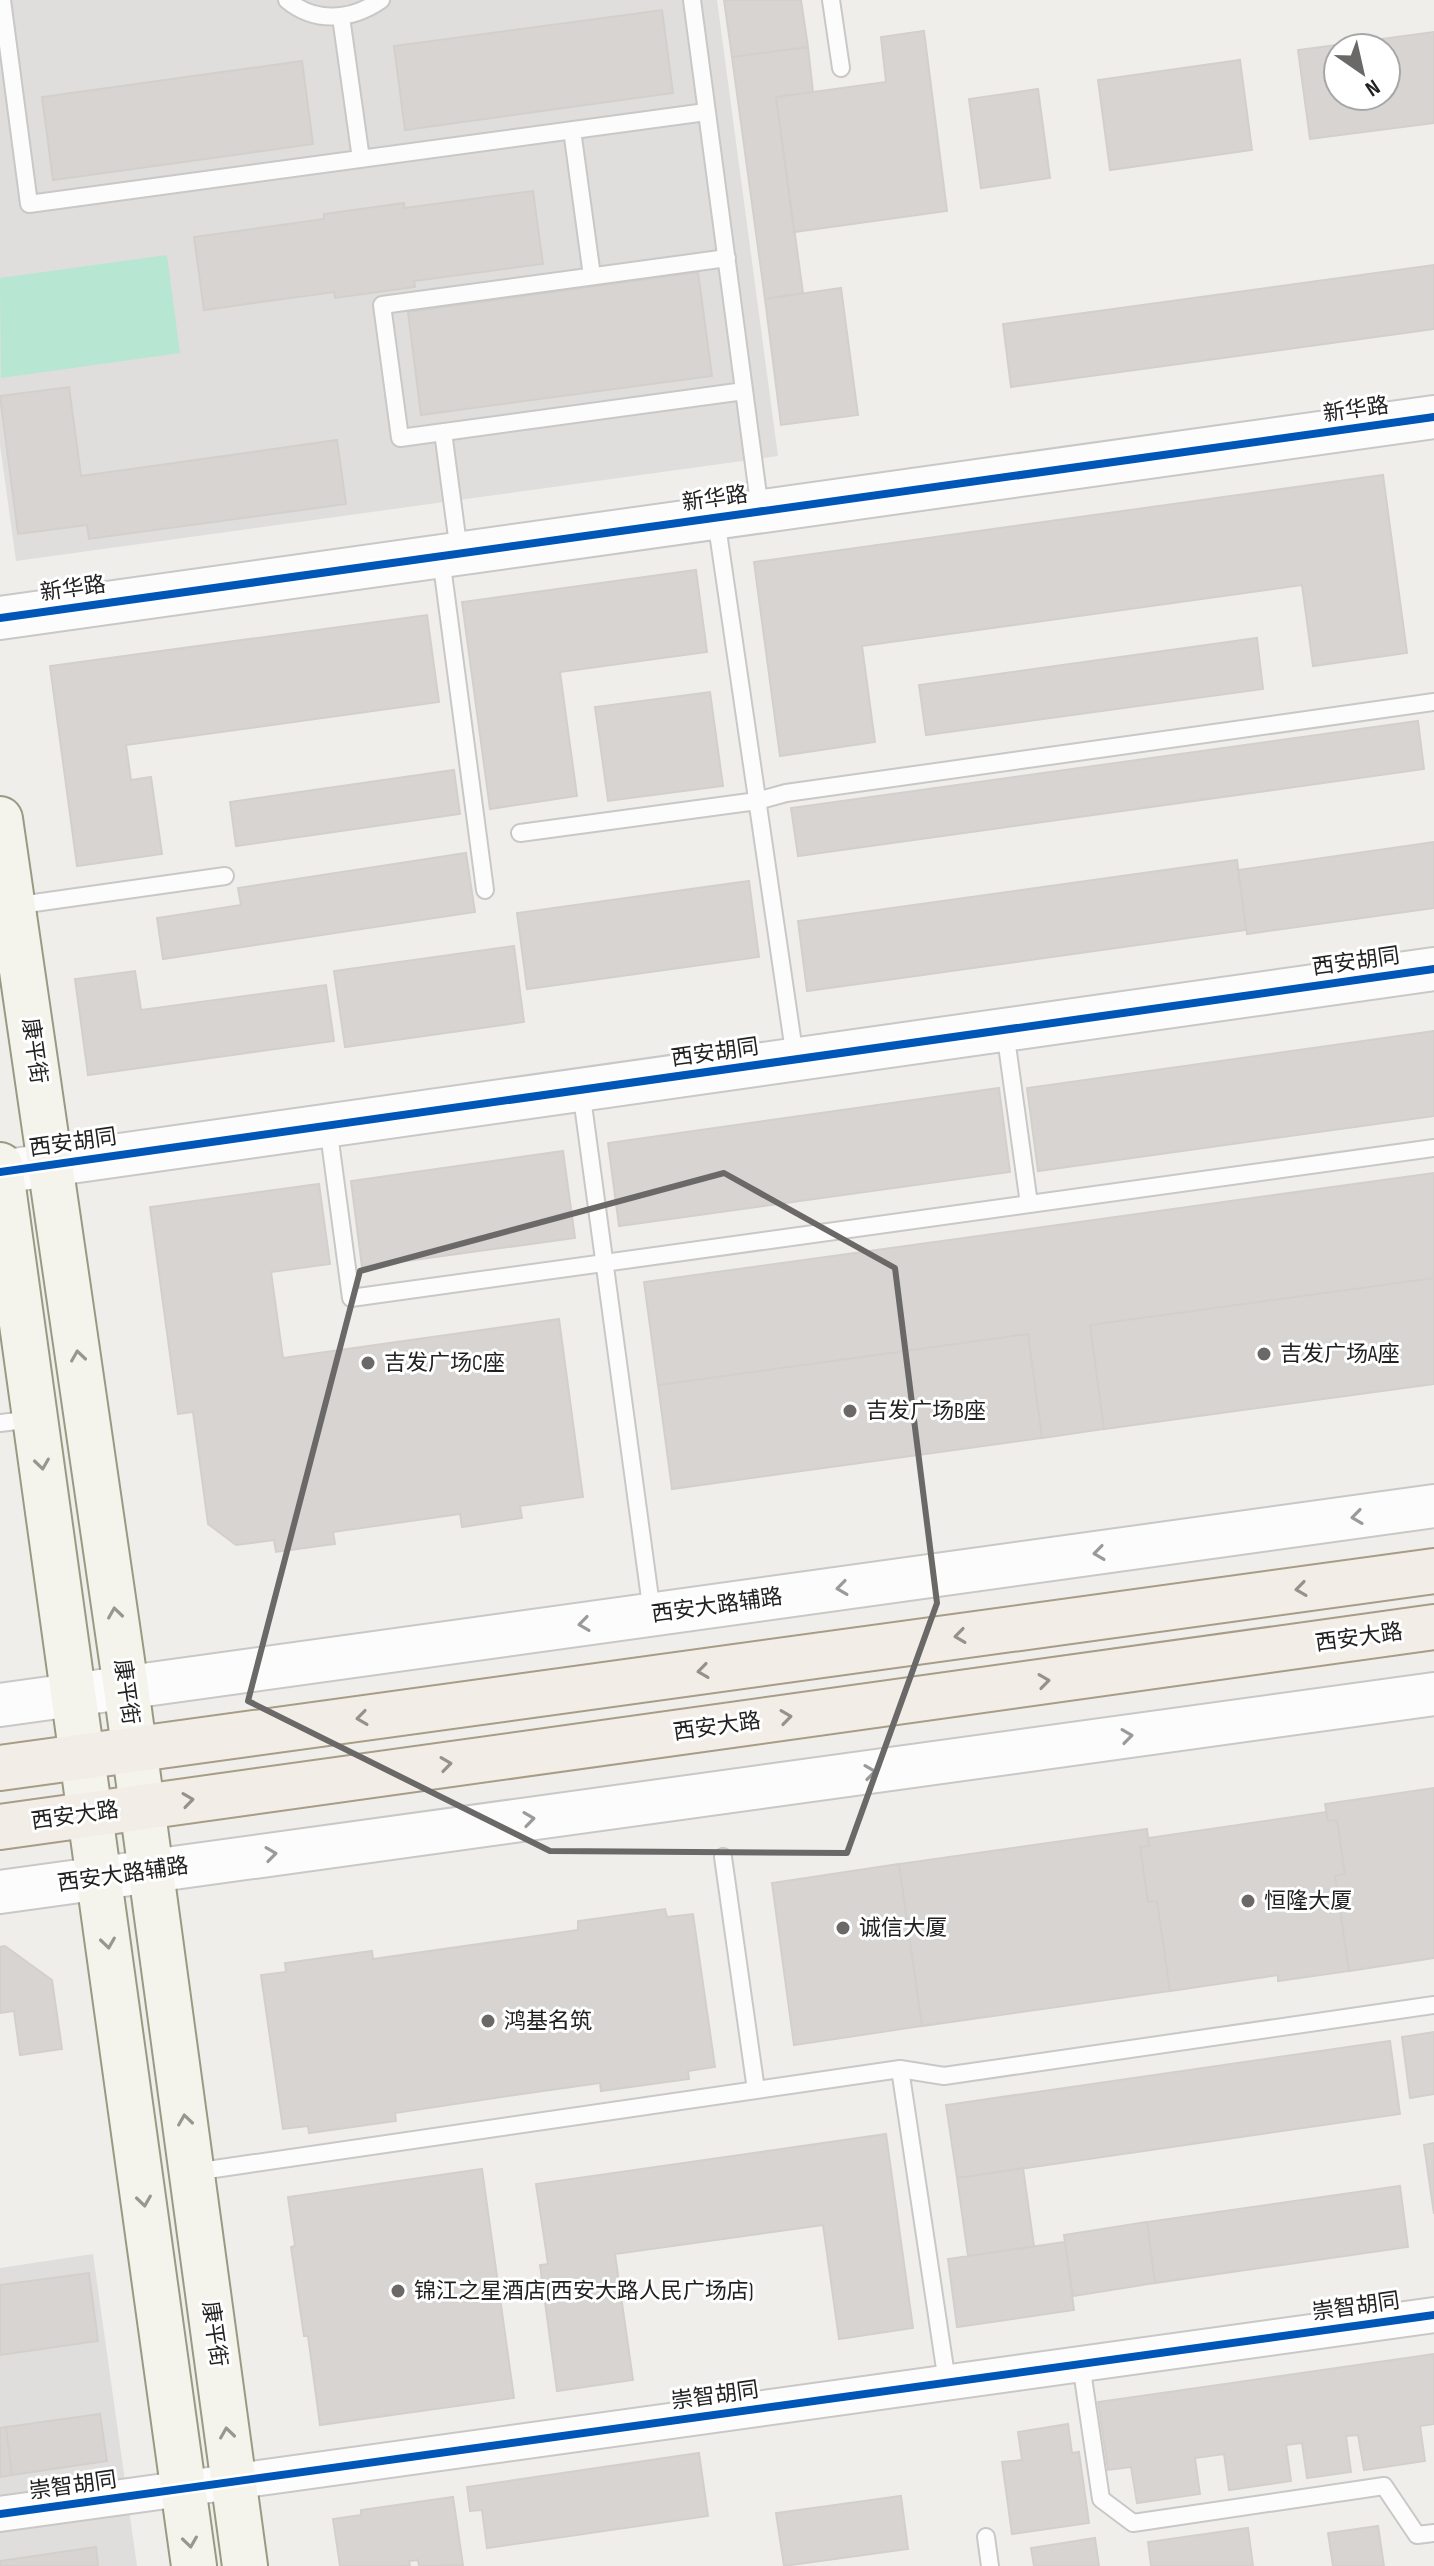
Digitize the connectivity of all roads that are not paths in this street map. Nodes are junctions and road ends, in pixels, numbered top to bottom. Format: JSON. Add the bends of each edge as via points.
{"nodes":[{"id":1,"x":2,"y":0,"type":"edge"},
{"id":2,"x":287,"y":0,"type":"edge"},
{"id":3,"x":381,"y":0,"type":"edge"},
{"id":4,"x":692,"y":0,"type":"edge"},
{"id":5,"x":831,"y":0,"type":"edge"},
{"id":6,"x":341,"y":17,"type":"junction"},
{"id":7,"x":841,"y":68,"type":"dead end"},
{"id":8,"x":706,"y":112,"type":"junction"},
{"id":9,"x":572,"y":130,"type":"junction"},
{"id":10,"x":361,"y":159,"type":"junction"},
{"id":11,"x":727,"y":258,"type":"junction"},
{"id":12,"x":592,"y":276,"type":"junction"},
{"id":13,"x":744,"y":391,"type":"junction"},
{"id":14,"x":1434,"y":417,"type":"edge"},
{"id":15,"x":443,"y":432,"type":"junction"},
{"id":16,"x":760,"y":511,"type":"junction"},
{"id":17,"x":716,"y":517,"type":"junction"},
{"id":18,"x":450,"y":555,"type":"junction"},
{"id":19,"x":0,"y":618,"type":"edge"},
{"id":20,"x":1434,"y":702,"type":"edge"},
{"id":21,"x":757,"y":801,"type":"junction"},
{"id":22,"x":0,"y":819,"type":"edge"},
{"id":23,"x":520,"y":833,"type":"dead end"},
{"id":24,"x":225,"y":876,"type":"dead end"},
{"id":25,"x":485,"y":890,"type":"dead end"},
{"id":26,"x":13,"y":906,"type":"junction"},
{"id":27,"x":1434,"y":969,"type":"edge"},
{"id":28,"x":1005,"y":1030,"type":"junction"},
{"id":29,"x":796,"y":1060,"type":"junction"},
{"id":30,"x":581,"y":1090,"type":"junction"},
{"id":31,"x":328,"y":1125,"type":"junction"},
{"id":32,"x":1434,"y":1148,"type":"edge"},
{"id":33,"x":0,"y":1165,"type":"edge"},
{"id":34,"x":50,"y":1165,"type":"junction"},
{"id":35,"x":0,"y":1172,"type":"edge"},
{"id":36,"x":1029,"y":1204,"type":"junction"},
{"id":37,"x":604,"y":1262,"type":"junction"},
{"id":38,"x":18,"y":1421,"type":"edge"},
{"id":39,"x":1434,"y":1506,"type":"edge"},
{"id":40,"x":1434,"y":1571,"type":"edge"},
{"id":41,"x":652,"y":1615,"type":"junction"},
{"id":42,"x":1434,"y":1627,"type":"edge"},
{"id":43,"x":126,"y":1688,"type":"junction"},
{"id":44,"x":1434,"y":1694,"type":"edge"},
{"id":45,"x":74,"y":1695,"type":"junction"},
{"id":46,"x":0,"y":1705,"type":"edge"},
{"id":47,"x":134,"y":1749,"type":"junction"},
{"id":48,"x":82,"y":1757,"type":"junction"},
{"id":49,"x":0,"y":1768,"type":"edge"},
{"id":50,"x":142,"y":1807,"type":"junction"},
{"id":51,"x":90,"y":1814,"type":"junction"},
{"id":52,"x":0,"y":1827,"type":"edge"},
{"id":53,"x":723,"y":1857,"type":"dead end"},
{"id":54,"x":151,"y":1871,"type":"junction"},
{"id":55,"x":99,"y":1878,"type":"junction"},
{"id":56,"x":0,"y":1892,"type":"edge"},
{"id":57,"x":1434,"y":2005,"type":"edge"},
{"id":58,"x":900,"y":2069,"type":"junction"},
{"id":59,"x":756,"y":2090,"type":"junction"},
{"id":60,"x":192,"y":2172,"type":"junction"},
{"id":61,"x":1434,"y":2315,"type":"edge"},
{"id":62,"x":1081,"y":2364,"type":"junction"},
{"id":63,"x":947,"y":2382,"type":"junction"},
{"id":64,"x":234,"y":2482,"type":"junction"},
{"id":65,"x":183,"y":2489,"type":"junction"},
{"id":66,"x":0,"y":2514,"type":"edge"},
{"id":67,"x":1434,"y":2533,"type":"edge"},
{"id":68,"x":986,"y":2537,"type":"dead end"},
{"id":69,"x":194,"y":2566,"type":"edge"},
{"id":70,"x":245,"y":2566,"type":"edge"},
{"id":71,"x":990,"y":2566,"type":"edge"}],
"edges":[{"from":1,"to":10,"type":"lane","via":[[29,204]]},
{"from":2,"to":6,"type":"lane","via":[[309,13]]},
{"from":3,"to":6,"type":"lane"},
{"from":4,"to":8,"type":"lane"},
{"from":5,"to":7,"type":"lane"},
{"from":6,"to":10,"type":"lane"},
{"from":8,"to":9,"type":"lane"},
{"from":8,"to":11,"type":"lane"},
{"from":9,"to":10,"type":"lane"},
{"from":9,"to":12,"type":"lane"},
{"from":11,"to":12,"type":"lane"},
{"from":11,"to":13,"type":"lane"},
{"from":12,"to":15,"type":"lane","via":[[382,305],[400,438]]},
{"from":13,"to":15,"type":"lane"},
{"from":13,"to":16,"type":"lane"},
{"from":14,"to":16,"type":"street","name":"新华路"},
{"from":15,"to":18,"type":"lane"},
{"from":16,"to":17,"type":"street","name":"新华路"},
{"from":17,"to":18,"type":"street","name":"新华路"},
{"from":17,"to":21,"type":"lane"},
{"from":18,"to":19,"type":"street","name":"新华路"},
{"from":18,"to":25,"type":"lane"},
{"from":20,"to":21,"type":"lane"},
{"from":21,"to":23,"type":"lane"},
{"from":21,"to":29,"type":"lane"},
{"from":22,"to":26,"type":"main road","name":"康平街"},
{"from":24,"to":26,"type":"lane"},
{"from":26,"to":34,"type":"main road","name":"康平街"},
{"from":27,"to":28,"type":"street","name":"西安胡同"},
{"from":28,"to":29,"type":"street","name":"西安胡同"},
{"from":28,"to":36,"type":"lane"},
{"from":29,"to":30,"type":"street","name":"西安胡同"},
{"from":30,"to":31,"type":"street","name":"西安胡同"},
{"from":30,"to":37,"type":"lane"},
{"from":31,"to":34,"type":"street","name":"西安胡同"},
{"from":31,"to":37,"type":"lane","via":[[351,1298]]},
{"from":32,"to":36,"type":"lane"},
{"from":33,"to":35,"type":"main road"},
{"from":34,"to":35,"type":"street","name":"西安胡同"},
{"from":43,"to":34,"type":"main road","name":"康平街","one_way":true},
{"from":35,"to":38,"type":"main road"},
{"from":36,"to":37,"type":"lane"},
{"from":37,"to":41,"type":"lane"},
{"from":38,"to":45,"type":"main road","one_way":true},
{"from":39,"to":41,"type":"street","name":"西安大路辅路","one_way":true},
{"from":40,"to":47,"type":"main road","one_way":true},
{"from":41,"to":43,"type":"street","name":"西安大路辅路","one_way":true},
{"from":50,"to":42,"type":"main road","name":"西安大路","one_way":true},
{"from":43,"to":45,"type":"street","name":"西安大路辅路"},
{"from":43,"to":47,"type":"main road","name":"康平街"},
{"from":54,"to":44,"type":"street","name":"西安大路辅路","one_way":true},
{"from":45,"to":46,"type":"street","name":"西安大路辅路"},
{"from":45,"to":48,"type":"main road"},
{"from":47,"to":48,"type":"main road"},
{"from":47,"to":50,"type":"main road","name":"康平街"},
{"from":48,"to":49,"type":"main road"},
{"from":48,"to":51,"type":"main road"},
{"from":50,"to":51,"type":"main road","name":"西安大路"},
{"from":50,"to":54,"type":"main road","name":"康平街"},
{"from":51,"to":52,"type":"main road","name":"西安大路"},
{"from":51,"to":55,"type":"main road"},
{"from":53,"to":59,"type":"lane"},
{"from":54,"to":55,"type":"street","name":"西安大路辅路"},
{"from":60,"to":54,"type":"main road","name":"康平街","one_way":true},
{"from":55,"to":56,"type":"street","name":"西安大路辅路"},
{"from":55,"to":65,"type":"main road","one_way":true},
{"from":57,"to":58,"type":"lane","via":[[944,2076]]},
{"from":58,"to":59,"type":"lane"},
{"from":58,"to":63,"type":"lane"},
{"from":59,"to":60,"type":"lane"},
{"from":64,"to":60,"type":"main road","name":"康平街","one_way":true},
{"from":61,"to":62,"type":"street","name":"崇智胡同"},
{"from":62,"to":63,"type":"street","name":"崇智胡同"},
{"from":62,"to":67,"type":"lane","via":[[1101,2499],[1133,2523],[1384,2486],[1417,2535]]},
{"from":63,"to":64,"type":"street","name":"崇智胡同"},
{"from":64,"to":65,"type":"street","name":"崇智胡同"},
{"from":64,"to":70,"type":"main road","name":"康平街"},
{"from":65,"to":66,"type":"street","name":"崇智胡同"},
{"from":65,"to":69,"type":"main road","one_way":true},
{"from":68,"to":71,"type":"lane"}]}
